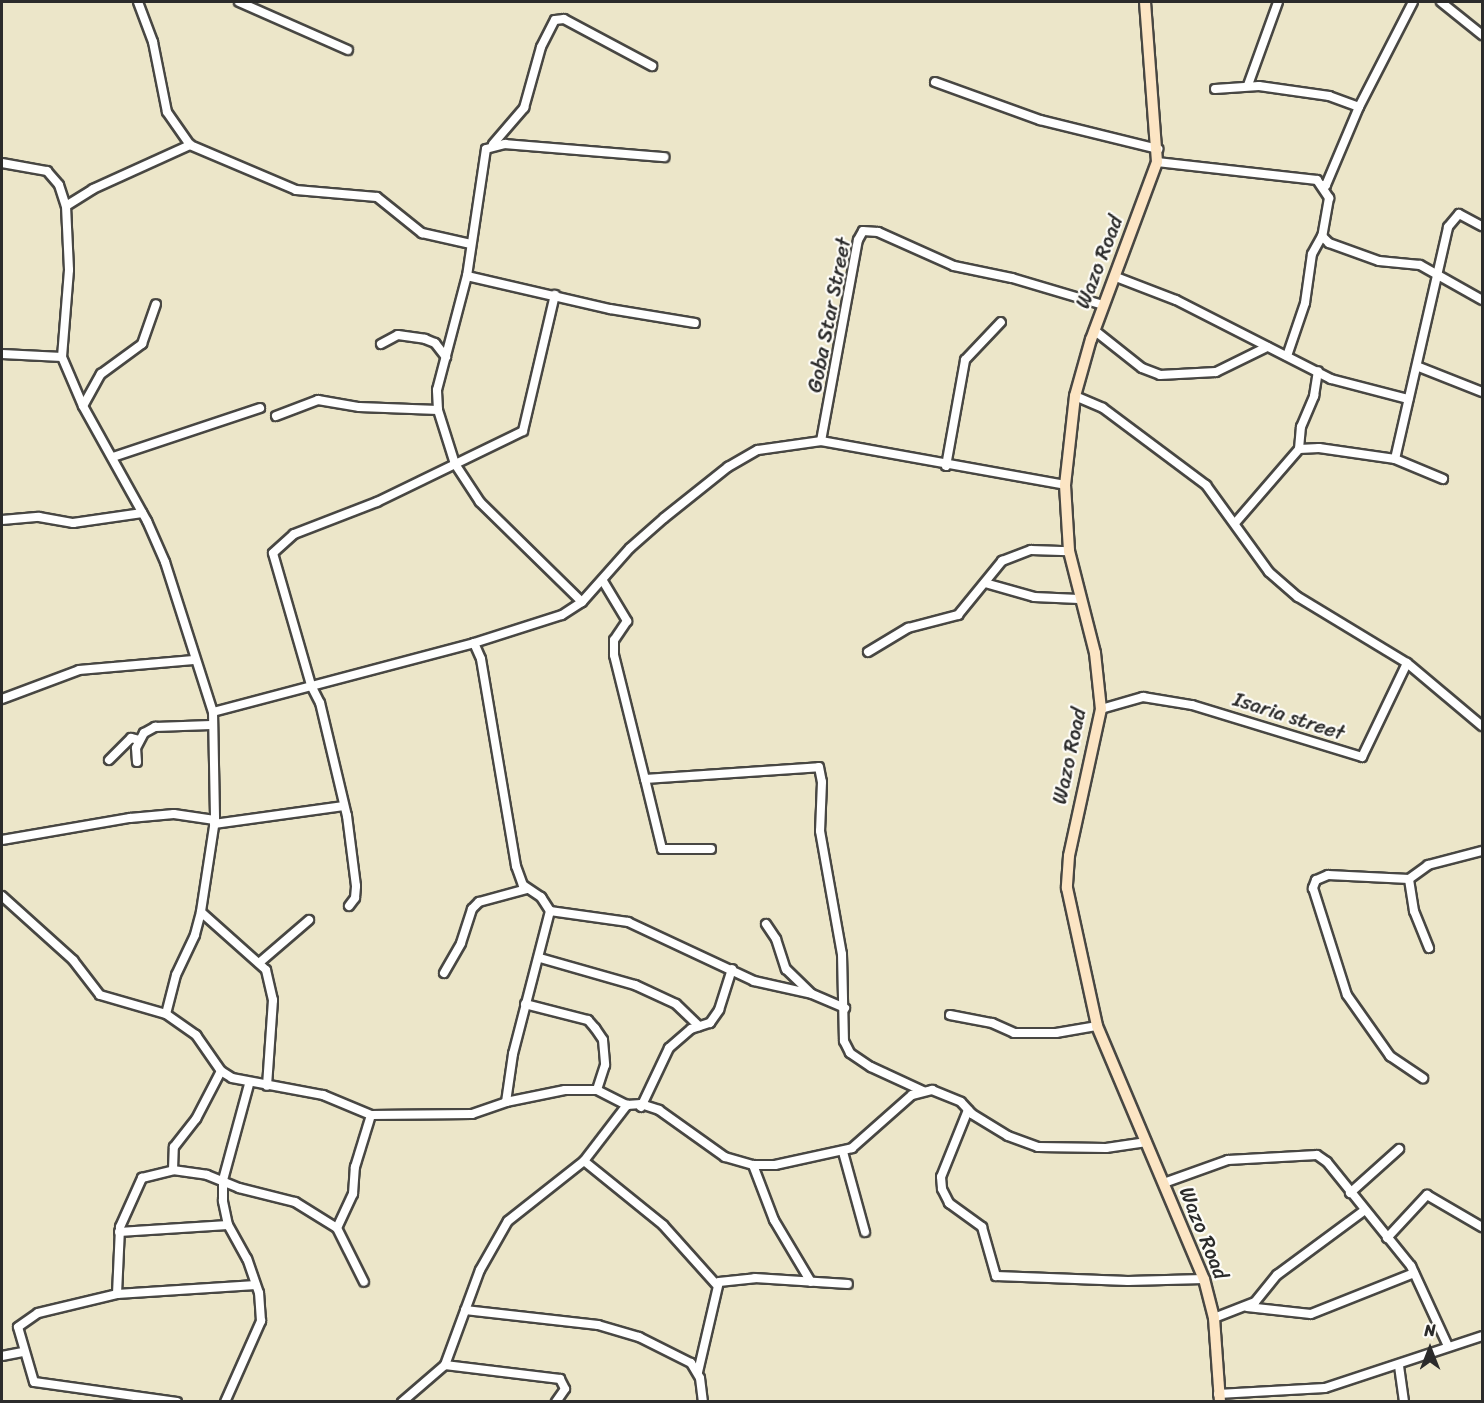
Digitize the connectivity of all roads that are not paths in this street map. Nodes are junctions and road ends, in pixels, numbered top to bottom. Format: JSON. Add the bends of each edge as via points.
{"nodes":[{"id":1,"x":138,"y":2,"type":"edge"},
{"id":2,"x":239,"y":2,"type":"edge"},
{"id":3,"x":1145,"y":2,"type":"edge"},
{"id":4,"x":1278,"y":2,"type":"edge"},
{"id":5,"x":1413,"y":2,"type":"edge"},
{"id":6,"x":1441,"y":2,"type":"edge"},
{"id":7,"x":1482,"y":35,"type":"edge"},
{"id":8,"x":348,"y":50,"type":"dead end"},
{"id":9,"x":652,"y":66,"type":"dead end"},
{"id":10,"x":934,"y":82,"type":"dead end"},
{"id":11,"x":1248,"y":85,"type":"junction"},
{"id":12,"x":1215,"y":89,"type":"dead end"},
{"id":13,"x":1359,"y":106,"type":"junction"},
{"id":14,"x":493,"y":144,"type":"junction"},
{"id":15,"x":190,"y":145,"type":"junction"},
{"id":16,"x":1158,"y":149,"type":"junction"},
{"id":17,"x":664,"y":157,"type":"dead end"},
{"id":18,"x":1157,"y":162,"type":"junction"},
{"id":19,"x":2,"y":163,"type":"edge"},
{"id":20,"x":1323,"y":185,"type":"junction"},
{"id":21,"x":66,"y":207,"type":"junction"},
{"id":22,"x":1482,"y":226,"type":"edge"},
{"id":23,"x":1322,"y":236,"type":"junction"},
{"id":24,"x":471,"y":244,"type":"junction"},
{"id":25,"x":1439,"y":274,"type":"junction"},
{"id":26,"x":467,"y":276,"type":"junction"},
{"id":27,"x":1116,"y":277,"type":"junction"},
{"id":28,"x":555,"y":295,"type":"junction"},
{"id":29,"x":1482,"y":300,"type":"edge"},
{"id":30,"x":156,"y":304,"type":"dead end"},
{"id":31,"x":1103,"y":305,"type":"junction"},
{"id":32,"x":1000,"y":322,"type":"dead end"},
{"id":33,"x":695,"y":323,"type":"dead end"},
{"id":34,"x":1094,"y":330,"type":"junction"},
{"id":35,"x":381,"y":344,"type":"dead end"},
{"id":36,"x":1267,"y":347,"type":"junction"},
{"id":37,"x":2,"y":354,"type":"edge"},
{"id":38,"x":1287,"y":356,"type":"junction"},
{"id":39,"x":62,"y":357,"type":"junction"},
{"id":40,"x":446,"y":357,"type":"junction"},
{"id":41,"x":1419,"y":367,"type":"junction"},
{"id":42,"x":1318,"y":371,"type":"junction"},
{"id":43,"x":1482,"y":392,"type":"edge"},
{"id":44,"x":1075,"y":396,"type":"junction"},
{"id":45,"x":1408,"y":399,"type":"junction"},
{"id":46,"x":83,"y":406,"type":"junction"},
{"id":47,"x":260,"y":408,"type":"dead end"},
{"id":48,"x":438,"y":410,"type":"junction"},
{"id":49,"x":276,"y":416,"type":"dead end"},
{"id":50,"x":821,"y":441,"type":"junction"},
{"id":51,"x":1299,"y":449,"type":"junction"},
{"id":52,"x":113,"y":457,"type":"junction"},
{"id":53,"x":1395,"y":459,"type":"junction"},
{"id":54,"x":455,"y":464,"type":"junction"},
{"id":55,"x":946,"y":466,"type":"junction"},
{"id":56,"x":1443,"y":479,"type":"dead end"},
{"id":57,"x":1065,"y":485,"type":"junction"},
{"id":58,"x":141,"y":513,"type":"junction"},
{"id":59,"x":2,"y":520,"type":"edge"},
{"id":60,"x":1236,"y":522,"type":"junction"},
{"id":61,"x":1069,"y":551,"type":"junction"},
{"id":62,"x":603,"y":581,"type":"junction"},
{"id":63,"x":985,"y":583,"type":"junction"},
{"id":64,"x":1079,"y":599,"type":"junction"},
{"id":65,"x":582,"y":602,"type":"junction"},
{"id":66,"x":474,"y":643,"type":"junction"},
{"id":67,"x":868,"y":652,"type":"dead end"},
{"id":68,"x":194,"y":660,"type":"junction"},
{"id":69,"x":1407,"y":663,"type":"junction"},
{"id":70,"x":311,"y":686,"type":"junction"},
{"id":71,"x":2,"y":699,"type":"edge"},
{"id":72,"x":1101,"y":709,"type":"junction"},
{"id":73,"x":213,"y":712,"type":"junction"},
{"id":74,"x":211,"y":725,"type":"junction"},
{"id":75,"x":1482,"y":726,"type":"edge"},
{"id":76,"x":139,"y":740,"type":"junction"},
{"id":77,"x":109,"y":760,"type":"dead end"},
{"id":78,"x":137,"y":762,"type":"dead end"},
{"id":79,"x":645,"y":779,"type":"junction"},
{"id":80,"x":344,"y":806,"type":"junction"},
{"id":81,"x":214,"y":822,"type":"junction"},
{"id":82,"x":2,"y":840,"type":"edge"},
{"id":83,"x":711,"y":849,"type":"dead end"},
{"id":84,"x":1482,"y":851,"type":"edge"},
{"id":85,"x":1409,"y":879,"type":"junction"},
{"id":86,"x":527,"y":889,"type":"junction"},
{"id":87,"x":2,"y":896,"type":"edge"},
{"id":88,"x":349,"y":906,"type":"dead end"},
{"id":89,"x":550,"y":911,"type":"junction"},
{"id":90,"x":201,"y":912,"type":"junction"},
{"id":91,"x":309,"y":920,"type":"dead end"},
{"id":92,"x":766,"y":924,"type":"dead end"},
{"id":93,"x":1429,"y":948,"type":"dead end"},
{"id":94,"x":540,"y":958,"type":"junction"},
{"id":95,"x":259,"y":963,"type":"junction"},
{"id":96,"x":732,"y":969,"type":"junction"},
{"id":97,"x":444,"y":973,"type":"dead end"},
{"id":98,"x":812,"y":994,"type":"junction"},
{"id":99,"x":525,"y":1004,"type":"junction"},
{"id":100,"x":845,"y":1008,"type":"junction"},
{"id":101,"x":166,"y":1014,"type":"junction"},
{"id":102,"x":950,"y":1015,"type":"dead end"},
{"id":103,"x":699,"y":1026,"type":"junction"},
{"id":104,"x":1097,"y":1026,"type":"junction"},
{"id":105,"x":221,"y":1071,"type":"junction"},
{"id":106,"x":1423,"y":1078,"type":"dead end"},
{"id":107,"x":249,"y":1084,"type":"junction"},
{"id":108,"x":267,"y":1086,"type":"junction"},
{"id":109,"x":597,"y":1090,"type":"junction"},
{"id":110,"x":922,"y":1091,"type":"junction"},
{"id":111,"x":507,"y":1102,"type":"junction"},
{"id":112,"x":627,"y":1105,"type":"junction"},
{"id":113,"x":641,"y":1107,"type":"junction"},
{"id":114,"x":968,"y":1110,"type":"junction"},
{"id":115,"x":371,"y":1114,"type":"junction"},
{"id":116,"x":1147,"y":1142,"type":"junction"},
{"id":117,"x":1399,"y":1149,"type":"dead end"},
{"id":118,"x":843,"y":1152,"type":"junction"},
{"id":119,"x":584,"y":1161,"type":"junction"},
{"id":120,"x":753,"y":1165,"type":"junction"},
{"id":121,"x":173,"y":1170,"type":"junction"},
{"id":122,"x":223,"y":1180,"type":"junction"},
{"id":123,"x":1164,"y":1183,"type":"junction"},
{"id":124,"x":1350,"y":1193,"type":"junction"},
{"id":125,"x":1365,"y":1210,"type":"junction"},
{"id":126,"x":228,"y":1225,"type":"junction"},
{"id":127,"x":1482,"y":1227,"type":"edge"},
{"id":128,"x":337,"y":1228,"type":"junction"},
{"id":129,"x":119,"y":1232,"type":"junction"},
{"id":130,"x":865,"y":1232,"type":"dead end"},
{"id":131,"x":1387,"y":1238,"type":"junction"},
{"id":132,"x":1414,"y":1273,"type":"junction"},
{"id":133,"x":1204,"y":1279,"type":"junction"},
{"id":134,"x":364,"y":1282,"type":"dead end"},
{"id":135,"x":811,"y":1282,"type":"junction"},
{"id":136,"x":716,"y":1284,"type":"junction"},
{"id":137,"x":848,"y":1284,"type":"dead end"},
{"id":138,"x":256,"y":1285,"type":"junction"},
{"id":139,"x":117,"y":1294,"type":"junction"},
{"id":140,"x":1247,"y":1307,"type":"junction"},
{"id":141,"x":465,"y":1310,"type":"junction"},
{"id":142,"x":1214,"y":1318,"type":"junction"},
{"id":143,"x":1482,"y":1336,"type":"edge"},
{"id":144,"x":1448,"y":1347,"type":"junction"},
{"id":145,"x":23,"y":1352,"type":"junction"},
{"id":146,"x":2,"y":1356,"type":"edge"},
{"id":147,"x":445,"y":1365,"type":"junction"},
{"id":148,"x":1399,"y":1366,"type":"junction"},
{"id":149,"x":698,"y":1372,"type":"junction"},
{"id":150,"x":1219,"y":1398,"type":"edge"},
{"id":151,"x":177,"y":1401,"type":"edge"},
{"id":152,"x":225,"y":1401,"type":"edge"},
{"id":153,"x":402,"y":1401,"type":"edge"},
{"id":154,"x":556,"y":1401,"type":"edge"},
{"id":155,"x":703,"y":1401,"type":"edge"},
{"id":156,"x":1404,"y":1401,"type":"edge"}],
"edges":[{"from":1,"to":15,"type":"street","via":[[153,42],[167,112]]},
{"from":2,"to":8,"type":"street"},
{"from":3,"to":16,"type":"main road","name":"Wazo Road"},
{"from":4,"to":11,"type":"street"},
{"from":5,"to":13,"type":"street"},
{"from":6,"to":7,"type":"street"},
{"from":9,"to":14,"type":"street","via":[[564,19],[555,20],[541,47],[524,108]]},
{"from":10,"to":16,"type":"street","via":[[1040,120]]},
{"from":11,"to":12,"type":"street"},
{"from":11,"to":13,"type":"street","via":[[1329,96]]},
{"from":13,"to":20,"type":"street"},
{"from":14,"to":17,"type":"street"},
{"from":14,"to":24,"type":"street","via":[[482,159]]},
{"from":15,"to":21,"type":"street","via":[[93,189]]},
{"from":15,"to":24,"type":"street","via":[[296,190],[377,197],[422,233]]},
{"from":16,"to":18,"type":"main road","name":"Wazo Road"},
{"from":18,"to":20,"type":"street","via":[[1310,177]]},
{"from":18,"to":27,"type":"main road","name":"Wazo Road"},
{"from":19,"to":21,"type":"street","via":[[47,171],[56,179]]},
{"from":20,"to":23,"type":"street","via":[[1329,206]]},
{"from":21,"to":39,"type":"street","via":[[69,270]]},
{"from":22,"to":25,"type":"street","via":[[1466,214],[1452,218]]},
{"from":23,"to":25,"type":"street","via":[[1329,243],[1379,261],[1420,265]]},
{"from":23,"to":38,"type":"street","via":[[1312,254],[1305,303]]},
{"from":24,"to":26,"type":"street"},
{"from":25,"to":29,"type":"street"},
{"from":25,"to":41,"type":"street"},
{"from":26,"to":28,"type":"street"},
{"from":26,"to":40,"type":"street"},
{"from":27,"to":31,"type":"main road","name":"Wazo Road"},
{"from":27,"to":36,"type":"street","via":[[1176,300]]},
{"from":28,"to":33,"type":"street"},
{"from":28,"to":54,"type":"street","via":[[523,431]]},
{"from":30,"to":46,"type":"street","via":[[142,344],[102,374]]},
{"from":31,"to":34,"type":"main road","name":"Wazo Road"},
{"from":31,"to":50,"type":"street","name":"Goba Star Street","via":[[1012,278],[954,266],[878,232],[863,231],[858,240]]},
{"from":32,"to":55,"type":"street","via":[[965,360]]},
{"from":34,"to":36,"type":"street","via":[[1135,364],[1160,375],[1216,372]]},
{"from":34,"to":44,"type":"main road","name":"Wazo Road"},
{"from":35,"to":40,"type":"street","via":[[398,335],[425,339]]},
{"from":36,"to":38,"type":"street"},
{"from":37,"to":39,"type":"street"},
{"from":38,"to":42,"type":"street"},
{"from":39,"to":46,"type":"street"},
{"from":40,"to":48,"type":"street","via":[[437,390]]},
{"from":41,"to":43,"type":"street"},
{"from":41,"to":45,"type":"street"},
{"from":42,"to":45,"type":"street","via":[[1331,379]]},
{"from":42,"to":51,"type":"street","via":[[1314,396],[1300,427]]},
{"from":44,"to":57,"type":"main road","name":"Wazo Road"},
{"from":44,"to":60,"type":"street","via":[[1103,408],[1192,472]]},
{"from":45,"to":53,"type":"street"},
{"from":46,"to":52,"type":"street"},
{"from":47,"to":52,"type":"street"},
{"from":48,"to":49,"type":"street","via":[[353,406],[318,400]]},
{"from":48,"to":54,"type":"street"},
{"from":50,"to":55,"type":"street"},
{"from":50,"to":62,"type":"street","via":[[758,450],[728,467],[630,548]]},
{"from":51,"to":53,"type":"street","via":[[1319,448]]},
{"from":51,"to":60,"type":"street"},
{"from":52,"to":58,"type":"street"},
{"from":53,"to":56,"type":"street"},
{"from":54,"to":65,"type":"street","via":[[495,519]]},
{"from":54,"to":70,"type":"street","via":[[377,502],[294,534],[273,553]]},
{"from":55,"to":57,"type":"street"},
{"from":57,"to":61,"type":"main road","name":"Wazo Road"},
{"from":58,"to":59,"type":"street","via":[[73,523],[39,517]]},
{"from":58,"to":68,"type":"street","via":[[165,562]]},
{"from":60,"to":69,"type":"street","via":[[1269,572],[1298,597]]},
{"from":61,"to":63,"type":"street","via":[[1031,550],[996,566]]},
{"from":61,"to":64,"type":"main road","name":"Wazo Road"},
{"from":62,"to":65,"type":"street"},
{"from":62,"to":79,"type":"street","via":[[627,621],[614,640],[614,655]]},
{"from":63,"to":64,"type":"street","via":[[1034,597]]},
{"from":63,"to":67,"type":"street","via":[[958,615],[908,628]]},
{"from":64,"to":72,"type":"main road","name":"Wazo Road","via":[[1095,653]]},
{"from":65,"to":66,"type":"street","via":[[562,615]]},
{"from":66,"to":70,"type":"street"},
{"from":66,"to":86,"type":"street","via":[[481,659],[516,866]]},
{"from":68,"to":71,"type":"street","via":[[79,670]]},
{"from":68,"to":73,"type":"street"},
{"from":69,"to":72,"type":"street","name":"Isaria street","via":[[1362,757],[1184,704],[1143,697]]},
{"from":69,"to":75,"type":"street"},
{"from":70,"to":73,"type":"street"},
{"from":70,"to":80,"type":"street","via":[[320,703]]},
{"from":72,"to":104,"type":"main road","name":"Wazo Road","via":[[1071,846],[1067,888]]},
{"from":73,"to":74,"type":"street"},
{"from":74,"to":76,"type":"street","via":[[155,728]]},
{"from":74,"to":81,"type":"street"},
{"from":76,"to":77,"type":"street","via":[[131,738]]},
{"from":76,"to":78,"type":"street"},
{"from":79,"to":83,"type":"street","via":[[663,849]]},
{"from":79,"to":100,"type":"street","via":[[819,767],[820,831],[842,954]]},
{"from":80,"to":81,"type":"street"},
{"from":80,"to":88,"type":"street","via":[[353,845],[356,886],[355,898]]},
{"from":81,"to":82,"type":"street","via":[[199,815],[152,816]]},
{"from":81,"to":90,"type":"street"},
{"from":84,"to":85,"type":"street","via":[[1428,865]]},
{"from":85,"to":93,"type":"street","via":[[1414,911]]},
{"from":85,"to":106,"type":"street","via":[[1328,875],[1316,880],[1313,888],[1347,995],[1390,1056]]},
{"from":86,"to":89,"type":"street","via":[[541,897]]},
{"from":86,"to":97,"type":"street","via":[[479,902],[472,909],[461,943]]},
{"from":87,"to":101,"type":"street","via":[[73,960],[100,994]]},
{"from":89,"to":94,"type":"street"},
{"from":89,"to":96,"type":"street","via":[[628,922]]},
{"from":90,"to":95,"type":"street"},
{"from":90,"to":101,"type":"street","via":[[176,975]]},
{"from":91,"to":95,"type":"street"},
{"from":92,"to":98,"type":"street","via":[[776,939],[786,969]]},
{"from":94,"to":99,"type":"street"},
{"from":94,"to":103,"type":"street","via":[[635,985],[676,1004]]},
{"from":95,"to":108,"type":"street","via":[[266,970],[273,1000]]},
{"from":96,"to":98,"type":"street","via":[[759,983]]},
{"from":96,"to":103,"type":"street","via":[[720,1010],[710,1023]]},
{"from":98,"to":100,"type":"street"},
{"from":99,"to":109,"type":"street","via":[[588,1020],[595,1028],[603,1040],[605,1065]]},
{"from":99,"to":111,"type":"street"},
{"from":100,"to":110,"type":"street","via":[[844,1041],[850,1053],[870,1067],[920,1086]]},
{"from":101,"to":105,"type":"street","via":[[196,1035]]},
{"from":102,"to":104,"type":"street","via":[[992,1023],[1014,1033],[1056,1034]]},
{"from":103,"to":113,"type":"street","via":[[669,1048]]},
{"from":104,"to":116,"type":"main road","name":"Wazo Road"},
{"from":105,"to":107,"type":"street"},
{"from":105,"to":121,"type":"street","via":[[196,1119],[174,1147]]},
{"from":107,"to":108,"type":"street"},
{"from":107,"to":122,"type":"street"},
{"from":108,"to":115,"type":"street","via":[[323,1095]]},
{"from":109,"to":111,"type":"street","via":[[565,1090]]},
{"from":109,"to":112,"type":"street"},
{"from":110,"to":114,"type":"street","via":[[942,1092]]},
{"from":110,"to":118,"type":"street"},
{"from":111,"to":115,"type":"street","via":[[472,1114]]},
{"from":112,"to":113,"type":"street"},
{"from":112,"to":119,"type":"street"},
{"from":113,"to":120,"type":"street","via":[[659,1110],[725,1157]]},
{"from":114,"to":116,"type":"street","via":[[1008,1136],[1038,1147],[1106,1148]]},
{"from":114,"to":133,"type":"street","via":[[941,1176],[942,1189],[949,1203],[982,1227],[996,1275],[1128,1281]]},
{"from":115,"to":128,"type":"street","via":[[355,1167],[353,1194]]},
{"from":116,"to":123,"type":"main road","name":"Wazo Road"},
{"from":117,"to":124,"type":"street"},
{"from":118,"to":120,"type":"street","via":[[775,1165]]},
{"from":118,"to":130,"type":"street"},
{"from":119,"to":136,"type":"street","via":[[663,1225]]},
{"from":119,"to":141,"type":"street","via":[[508,1221],[480,1270]]},
{"from":120,"to":135,"type":"street","via":[[774,1220]]},
{"from":121,"to":122,"type":"street"},
{"from":121,"to":129,"type":"street","via":[[142,1178],[127,1205]]},
{"from":122,"to":126,"type":"street"},
{"from":122,"to":128,"type":"street","via":[[238,1188],[295,1202]]},
{"from":123,"to":124,"type":"street","via":[[1228,1160],[1317,1155]]},
{"from":123,"to":133,"type":"main road","name":"Wazo Road"},
{"from":124,"to":125,"type":"street"},
{"from":125,"to":131,"type":"street"},
{"from":125,"to":140,"type":"street","via":[[1277,1275],[1262,1296]]},
{"from":126,"to":129,"type":"street"},
{"from":126,"to":138,"type":"street"},
{"from":127,"to":131,"type":"street","via":[[1427,1195]]},
{"from":128,"to":134,"type":"street"},
{"from":129,"to":139,"type":"street"},
{"from":131,"to":132,"type":"street"},
{"from":132,"to":140,"type":"street","via":[[1311,1314]]},
{"from":132,"to":144,"type":"street"},
{"from":133,"to":142,"type":"main road","name":"Wazo Road"},
{"from":135,"to":136,"type":"street","via":[[755,1278]]},
{"from":135,"to":137,"type":"street"},
{"from":136,"to":149,"type":"street","via":[[704,1359]]},
{"from":138,"to":139,"type":"street"},
{"from":138,"to":152,"type":"street","via":[[262,1305],[261,1324]]},
{"from":139,"to":145,"type":"street","via":[[26,1319],[18,1327]]},
{"from":140,"to":142,"type":"street"},
{"from":141,"to":147,"type":"street"},
{"from":141,"to":149,"type":"street","via":[[598,1324],[679,1354]]},
{"from":142,"to":150,"type":"main road","name":"Wazo Road"},
{"from":143,"to":144,"type":"street"},
{"from":144,"to":148,"type":"street"},
{"from":145,"to":146,"type":"street"},
{"from":145,"to":151,"type":"street","via":[[34,1382]]},
{"from":147,"to":153,"type":"street"},
{"from":147,"to":154,"type":"street","via":[[560,1379],[565,1389]]},
{"from":148,"to":150,"type":"street","via":[[1325,1388]]},
{"from":148,"to":156,"type":"street"},
{"from":149,"to":155,"type":"street"}]}
